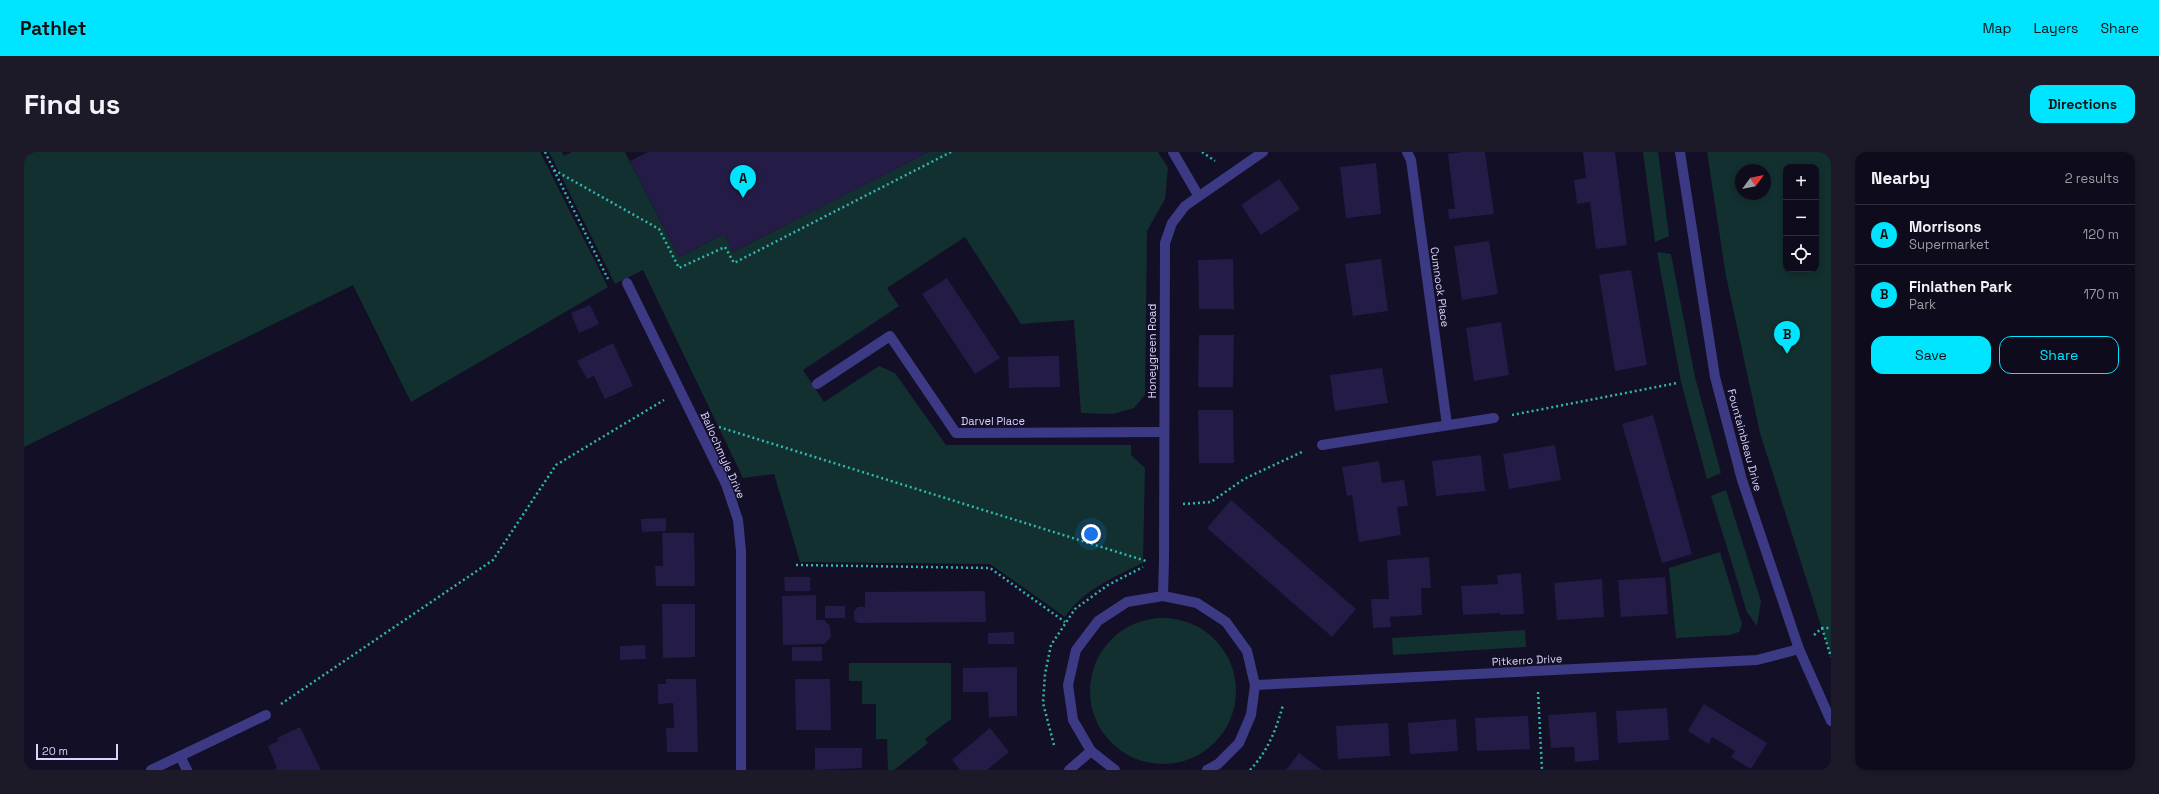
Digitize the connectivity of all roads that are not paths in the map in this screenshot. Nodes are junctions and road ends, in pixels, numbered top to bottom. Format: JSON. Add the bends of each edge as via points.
{"nodes":[{"id":1,"x":1173,"y":152,"type":"edge"},
{"id":2,"x":1263,"y":152,"type":"edge"},
{"id":3,"x":1407,"y":152,"type":"edge"},
{"id":4,"x":1680,"y":152,"type":"edge"},
{"id":5,"x":1198,"y":195,"type":"junction"},
{"id":6,"x":627,"y":283,"type":"dead end"},
{"id":7,"x":817,"y":384,"type":"dead end"},
{"id":8,"x":1494,"y":418,"type":"road end"},
{"id":9,"x":1447,"y":425,"type":"junction"},
{"id":10,"x":1163,"y":432,"type":"junction"},
{"id":11,"x":1322,"y":445,"type":"road end"},
{"id":12,"x":1163,"y":596,"type":"junction"},
{"id":13,"x":1799,"y":649,"type":"junction"},
{"id":14,"x":1255,"y":685,"type":"junction"},
{"id":15,"x":266,"y":715,"type":"road end"},
{"id":16,"x":1831,"y":721,"type":"edge"},
{"id":17,"x":1091,"y":751,"type":"junction"},
{"id":18,"x":180,"y":756,"type":"junction"},
{"id":19,"x":151,"y":770,"type":"edge"},
{"id":20,"x":187,"y":770,"type":"edge"},
{"id":21,"x":741,"y":770,"type":"edge"},
{"id":22,"x":1069,"y":770,"type":"edge"},
{"id":23,"x":1115,"y":770,"type":"edge"},
{"id":24,"x":1207,"y":770,"type":"edge"}],
"edges":[{"from":1,"to":5,"type":"street"},
{"from":2,"to":5,"type":"street","name":"Honeygreen Road"},
{"from":3,"to":9,"type":"street","name":"Cumnock Place","via":[[1411,160]]},
{"from":4,"to":13,"type":"street","name":"Fountainbleau Drive","via":[[1716,377],[1742,480]]},
{"from":5,"to":10,"type":"street","name":"Honeygreen Road","via":[[1185,206],[1172,223],[1165,243]]},
{"from":6,"to":21,"type":"street","name":"Ballochmyle Drive","via":[[726,484],[738,520],[741,551]]},
{"from":7,"to":10,"type":"street","name":"Darvel Place","via":[[890,336],[956,433]]},
{"from":8,"to":9,"type":"street"},
{"from":9,"to":11,"type":"street"},
{"from":10,"to":12,"type":"street","name":"Honeygreen Road"},
{"from":12,"to":14,"type":"street","via":[[1197,603],[1226,622],[1247,651]]},
{"from":12,"to":17,"type":"street","via":[[1127,602],[1098,621],[1076,650],[1068,684],[1073,720]]},
{"from":13,"to":14,"type":"street","name":"Pitkerro Drive","via":[[1758,660]]},
{"from":13,"to":16,"type":"street","name":"Fountainbleau Drive"},
{"from":14,"to":24,"type":"street","via":[[1251,715],[1239,743],[1218,764]]},
{"from":15,"to":18,"type":"street"},
{"from":17,"to":22,"type":"street"},
{"from":17,"to":23,"type":"street"},
{"from":18,"to":19,"type":"street"},
{"from":18,"to":20,"type":"street"}]}
